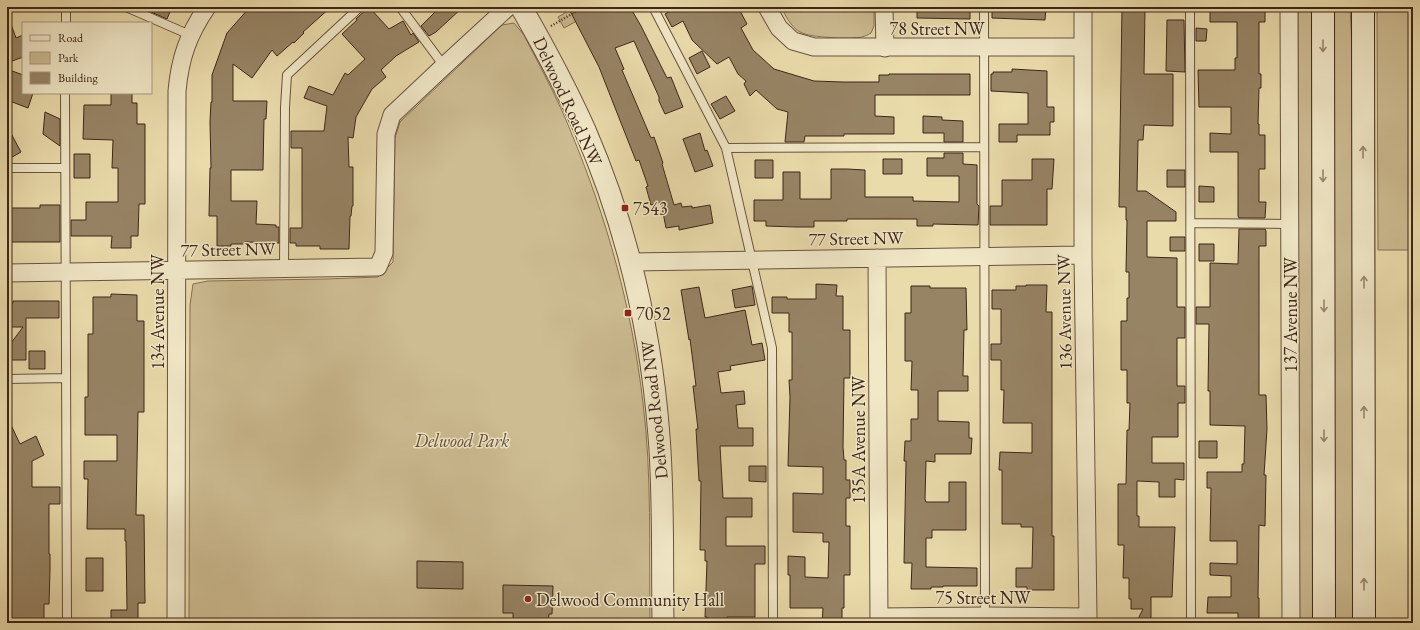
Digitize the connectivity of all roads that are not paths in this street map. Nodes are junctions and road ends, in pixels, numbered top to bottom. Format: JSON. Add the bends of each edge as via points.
{"nodes":[{"id":1,"x":66,"y":7,"type":"edge"},
{"id":2,"x":126,"y":7,"type":"edge"},
{"id":3,"x":207,"y":7,"type":"edge"},
{"id":4,"x":360,"y":7,"type":"edge"},
{"id":5,"x":400,"y":7,"type":"edge"},
{"id":6,"x":508,"y":7,"type":"edge"},
{"id":7,"x":521,"y":7,"type":"edge"},
{"id":8,"x":653,"y":7,"type":"edge"},
{"id":9,"x":766,"y":7,"type":"edge"},
{"id":10,"x":884,"y":7,"type":"edge"},
{"id":11,"x":984,"y":7,"type":"edge"},
{"id":12,"x":1083,"y":7,"type":"edge"},
{"id":13,"x":1190,"y":7,"type":"edge"},
{"id":14,"x":1289,"y":7,"type":"edge"},
{"id":15,"x":1323,"y":7,"type":"edge"},
{"id":16,"x":1363,"y":7,"type":"edge"},
{"id":17,"x":66,"y":22,"type":"edge"},
{"id":18,"x":190,"y":34,"type":"junction"},
{"id":19,"x":1083,"y":47,"type":"junction"},
{"id":20,"x":885,"y":48,"type":"junction"},
{"id":21,"x":984,"y":48,"type":"junction"},
{"id":22,"x":444,"y":66,"type":"junction"},
{"id":23,"x":65,"y":94,"type":"edge"},
{"id":24,"x":984,"y":147,"type":"junction"},
{"id":25,"x":726,"y":148,"type":"junction"},
{"id":26,"x":7,"y":168,"type":"edge"},
{"id":27,"x":65,"y":168,"type":"junction"},
{"id":28,"x":1191,"y":223,"type":"junction"},
{"id":29,"x":1290,"y":224,"type":"junction"},
{"id":30,"x":1083,"y":255,"type":"junction"},
{"id":31,"x":984,"y":256,"type":"junction"},
{"id":32,"x":877,"y":258,"type":"junction"},
{"id":33,"x":753,"y":259,"type":"junction"},
{"id":34,"x":631,"y":262,"type":"junction"},
{"id":35,"x":284,"y":269,"type":"junction"},
{"id":36,"x":177,"y":270,"type":"junction"},
{"id":37,"x":66,"y":272,"type":"junction"},
{"id":38,"x":7,"y":273,"type":"edge"},
{"id":39,"x":66,"y":378,"type":"junction"},
{"id":40,"x":7,"y":379,"type":"edge"},
{"id":41,"x":1088,"y":617,"type":"joint"},
{"id":42,"x":879,"y":620,"type":"edge"},
{"id":43,"x":985,"y":620,"type":"edge"},
{"id":44,"x":67,"y":623,"type":"edge"},
{"id":45,"x":176,"y":623,"type":"edge"},
{"id":46,"x":663,"y":623,"type":"edge"},
{"id":47,"x":774,"y":623,"type":"edge"},
{"id":48,"x":1191,"y":623,"type":"edge"},
{"id":49,"x":1291,"y":623,"type":"edge"},
{"id":50,"x":1324,"y":623,"type":"edge"},
{"id":51,"x":1364,"y":623,"type":"edge"}],
"edges":[{"from":1,"to":17,"type":"lane"},
{"from":2,"to":18,"type":"lane"},
{"from":3,"to":18,"type":"street","name":"134 Avenue NW"},
{"from":4,"to":35,"type":"lane","via":[[287,75]]},
{"from":5,"to":22,"type":"lane"},
{"from":6,"to":22,"type":"street"},
{"from":7,"to":34,"type":"street","name":"Delwood Road NW","via":[[553,64],[590,143]]},
{"from":8,"to":25,"type":"lane"},
{"from":9,"to":20,"type":"street","name":"78 Street NW","via":[[779,28],[793,41],[814,48]]},
{"from":10,"to":20,"type":"street"},
{"from":11,"to":21,"type":"lane"},
{"from":12,"to":19,"type":"street","name":"136 Avenue NW"},
{"from":13,"to":28,"type":"lane"},
{"from":14,"to":29,"type":"street","name":"137 Avenue NW"},
{"from":15,"to":50,"type":"main road","name":"137 Avenue NW","one_way":true},
{"from":51,"to":16,"type":"main road","one_way":true},
{"from":18,"to":36,"type":"street","name":"134 Avenue NW","via":[[178,73],[177,91]]},
{"from":19,"to":21,"type":"street","name":"78 Street NW"},
{"from":19,"to":30,"type":"street","name":"136 Avenue NW"},
{"from":20,"to":21,"type":"street","name":"78 Street NW"},
{"from":21,"to":24,"type":"lane"},
{"from":22,"to":35,"type":"street","name":"77 Street NW","via":[[392,115],[386,134],[384,253],[378,267]]},
{"from":23,"to":27,"type":"lane"},
{"from":24,"to":25,"type":"lane"},
{"from":24,"to":31,"type":"lane"},
{"from":25,"to":33,"type":"lane"},
{"from":26,"to":27,"type":"lane"},
{"from":27,"to":37,"type":"lane"},
{"from":28,"to":29,"type":"lane"},
{"from":28,"to":48,"type":"lane"},
{"from":29,"to":49,"type":"street","name":"137 Avenue NW"},
{"from":30,"to":31,"type":"street","name":"77 Street NW"},
{"from":30,"to":41,"type":"street","name":"136 Avenue NW"},
{"from":31,"to":32,"type":"street","name":"77 Street NW"},
{"from":31,"to":43,"type":"lane"},
{"from":32,"to":33,"type":"street","name":"77 Street NW"},
{"from":32,"to":42,"type":"street","name":"135A Avenue NW"},
{"from":33,"to":34,"type":"street","name":"77 Street NW"},
{"from":33,"to":47,"type":"lane","via":[[772,348]]},
{"from":34,"to":46,"type":"street","name":"Delwood Road NW","via":[[647,338],[659,435]]},
{"from":35,"to":36,"type":"street","name":"77 Street NW"},
{"from":36,"to":37,"type":"street","name":"77 Street NW"},
{"from":36,"to":45,"type":"street","name":"134 Avenue NW"},
{"from":37,"to":38,"type":"street","name":"77 Street NW"},
{"from":37,"to":39,"type":"lane"},
{"from":39,"to":40,"type":"lane"},
{"from":39,"to":44,"type":"lane"},
{"from":41,"to":43,"type":"street","name":"75 Street NW"},
{"from":42,"to":43,"type":"street","name":"75 Street NW"}]}
